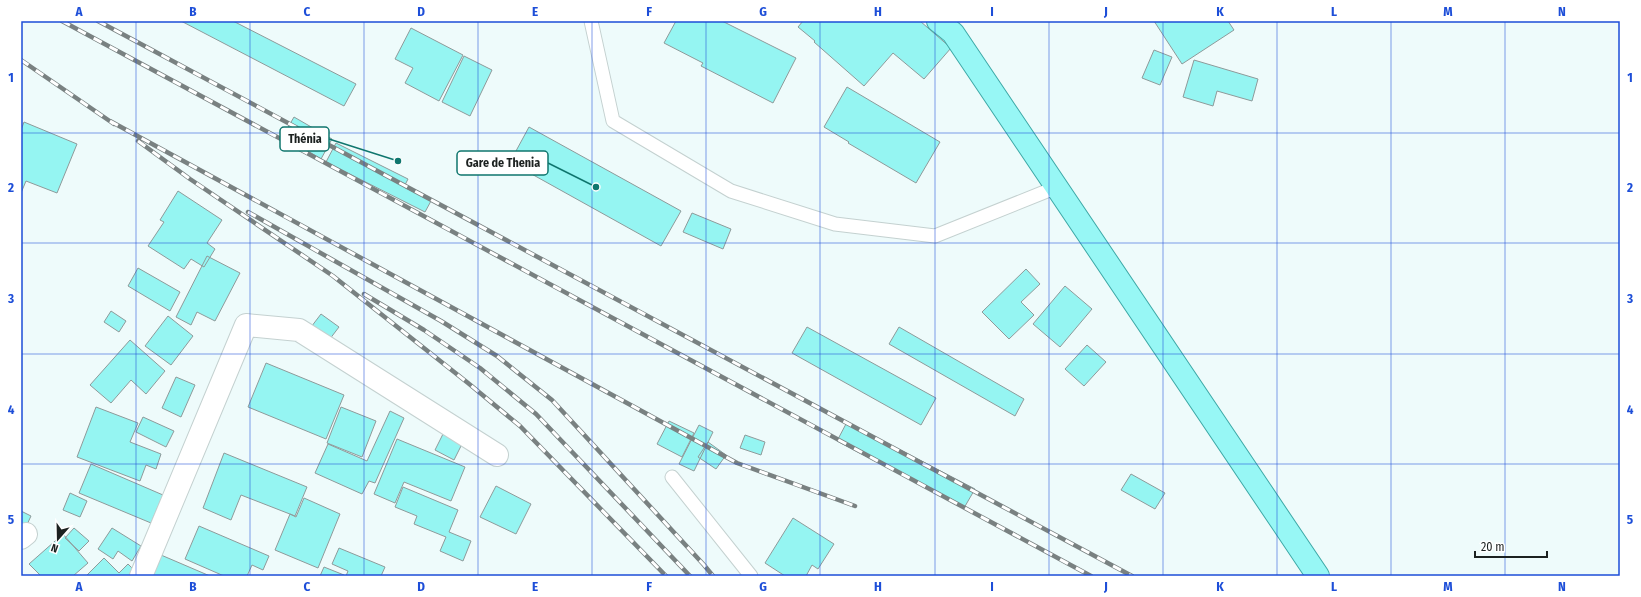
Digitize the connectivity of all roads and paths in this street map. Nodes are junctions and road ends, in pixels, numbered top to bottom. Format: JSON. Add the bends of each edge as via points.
{"nodes":[{"id":1,"x":592,"y":21,"type":"edge"},
{"id":2,"x":938,"y":21,"type":"edge"},
{"id":3,"x":1057,"y":187,"type":"junction"},
{"id":4,"x":497,"y":456,"type":"dead end"},
{"id":5,"x":672,"y":477,"type":"dead end"},
{"id":6,"x":140,"y":576,"type":"edge"},
{"id":7,"x":751,"y":576,"type":"edge"},
{"id":8,"x":1318,"y":576,"type":"edge"}],
"edges":[{"from":1,"to":3,"type":"lane","via":[[613,121],[731,191],[835,224],[935,236]]},
{"from":2,"to":3,"type":"main road","via":[[953,33]]},
{"from":3,"to":8,"type":"main road"},
{"from":4,"to":6,"type":"street","via":[[299,330],[246,325]]},
{"from":5,"to":7,"type":"lane"}]}
